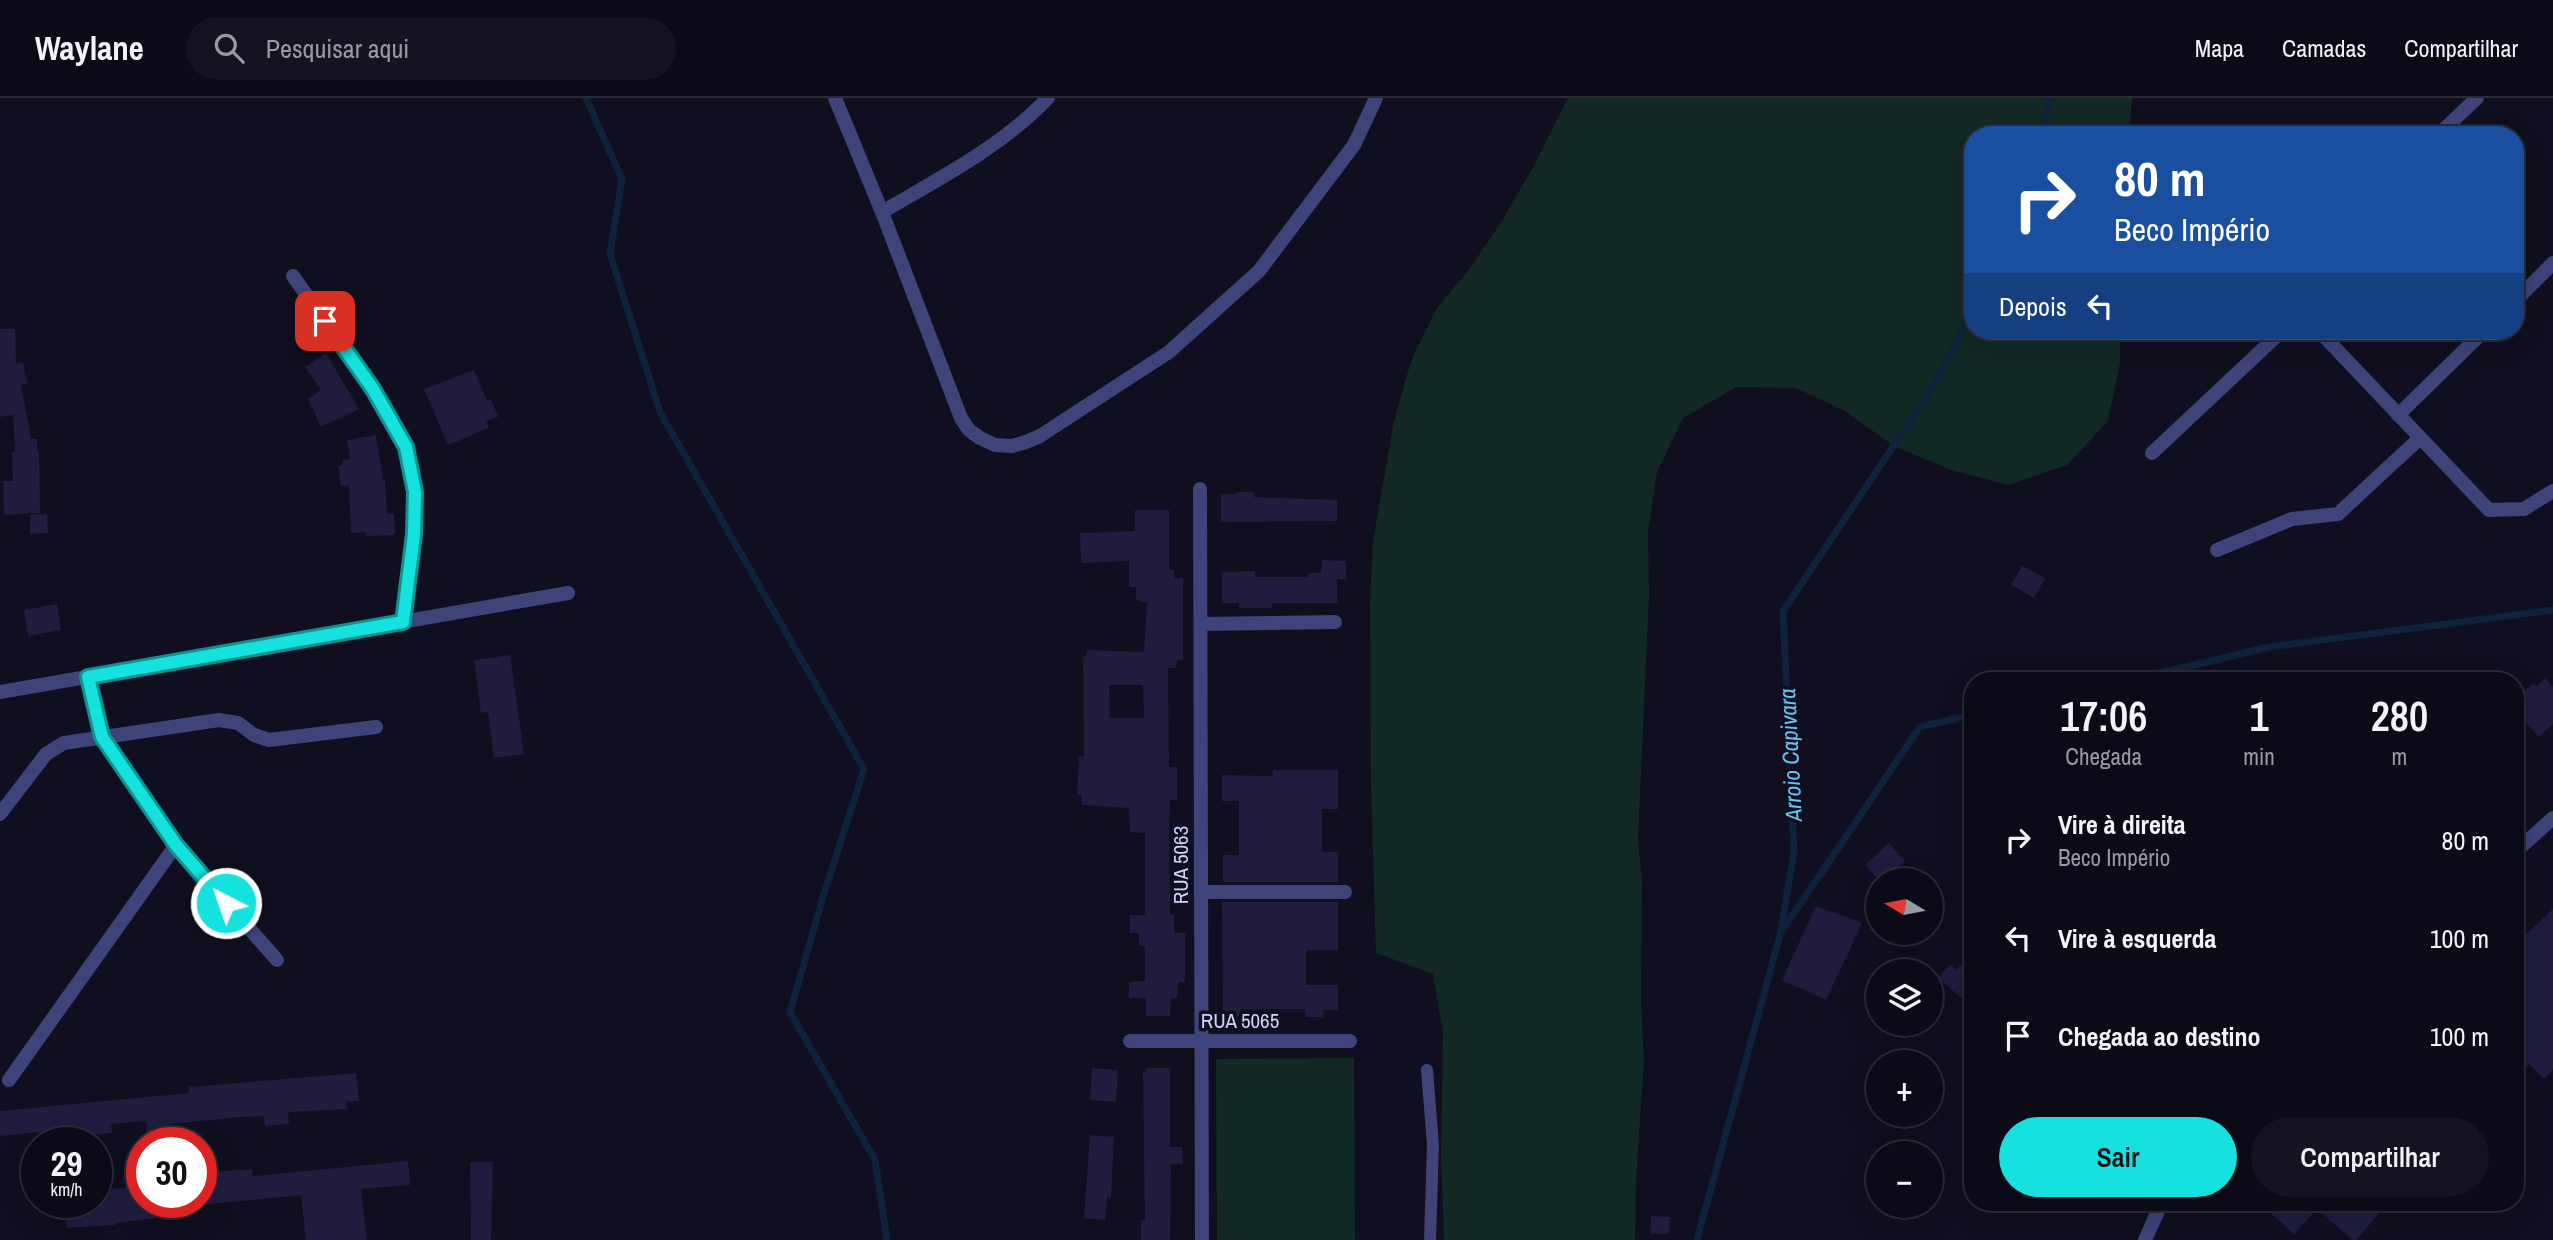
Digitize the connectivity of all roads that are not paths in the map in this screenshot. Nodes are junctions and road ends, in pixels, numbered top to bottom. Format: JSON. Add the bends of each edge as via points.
{"nodes":[{"id":1,"x":835,"y":98,"type":"edge"},
{"id":2,"x":1048,"y":98,"type":"edge"},
{"id":3,"x":1376,"y":98,"type":"edge"},
{"id":4,"x":2477,"y":98,"type":"edge"},
{"id":5,"x":2447,"y":126,"type":"edge"},
{"id":6,"x":882,"y":212,"type":"junction"},
{"id":7,"x":2553,"y":263,"type":"edge"},
{"id":8,"x":293,"y":276,"type":"dead end"},
{"id":9,"x":2524,"y":292,"type":"edge"},
{"id":10,"x":2272,"y":340,"type":"edge"},
{"id":11,"x":2327,"y":340,"type":"edge"},
{"id":12,"x":2475,"y":340,"type":"edge"},
{"id":13,"x":2398,"y":415,"type":"junction"},
{"id":14,"x":2420,"y":438,"type":"junction"},
{"id":15,"x":2151,"y":453,"type":"dead end"},
{"id":16,"x":1200,"y":489,"type":"dead end"},
{"id":17,"x":2553,"y":491,"type":"edge"},
{"id":18,"x":2217,"y":550,"type":"dead end"},
{"id":19,"x":568,"y":593,"type":"dead end"},
{"id":20,"x":403,"y":622,"type":"junction"},
{"id":21,"x":1335,"y":622,"type":"dead end"},
{"id":22,"x":1200,"y":624,"type":"junction"},
{"id":23,"x":88,"y":677,"type":"junction"},
{"id":24,"x":0,"y":692,"type":"edge"},
{"id":25,"x":376,"y":727,"type":"dead end"},
{"id":26,"x":102,"y":737,"type":"junction"},
{"id":27,"x":0,"y":814,"type":"edge"},
{"id":28,"x":2553,"y":818,"type":"edge"},
{"id":29,"x":2524,"y":844,"type":"edge"},
{"id":30,"x":176,"y":845,"type":"junction"},
{"id":31,"x":1201,"y":892,"type":"junction"},
{"id":32,"x":1345,"y":892,"type":"dead end"},
{"id":33,"x":277,"y":960,"type":"dead end"},
{"id":34,"x":1130,"y":1041,"type":"dead end"},
{"id":35,"x":1202,"y":1041,"type":"junction"},
{"id":36,"x":1350,"y":1041,"type":"dead end"},
{"id":37,"x":1427,"y":1070,"type":"dead end"},
{"id":38,"x":9,"y":1080,"type":"dead end"},
{"id":39,"x":2158,"y":1211,"type":"edge"},
{"id":40,"x":1202,"y":1240,"type":"edge"},
{"id":41,"x":1430,"y":1240,"type":"edge"},
{"id":42,"x":2145,"y":1240,"type":"edge"}],
"edges":[{"from":1,"to":6,"type":"street"},
{"from":2,"to":6,"type":"street","via":[[1009,133]]},
{"from":3,"to":6,"type":"street","via":[[1354,145],[1259,271],[1169,352],[1040,436],[1012,446],[980,438],[961,418]]},
{"from":4,"to":5,"type":"street"},
{"from":7,"to":9,"type":"street"},
{"from":8,"to":20,"type":"street","via":[[373,389],[406,447],[415,492]]},
{"from":10,"to":15,"type":"street"},
{"from":11,"to":13,"type":"street"},
{"from":12,"to":13,"type":"street"},
{"from":13,"to":14,"type":"street"},
{"from":14,"to":17,"type":"street","via":[[2489,510],[2524,509]]},
{"from":14,"to":18,"type":"street","via":[[2338,514],[2292,519]]},
{"from":16,"to":22,"type":"street","name":"RUA 5063"},
{"from":19,"to":20,"type":"street"},
{"from":20,"to":23,"type":"street"},
{"from":21,"to":22,"type":"street"},
{"from":22,"to":31,"type":"street","name":"RUA 5063"},
{"from":23,"to":24,"type":"street"},
{"from":23,"to":26,"type":"street"},
{"from":25,"to":26,"type":"street","via":[[269,740],[238,723],[219,720]]},
{"from":26,"to":27,"type":"street","via":[[64,743],[46,754]]},
{"from":26,"to":30,"type":"street"},
{"from":28,"to":29,"type":"street"},
{"from":30,"to":33,"type":"street"},
{"from":30,"to":38,"type":"street"},
{"from":31,"to":32,"type":"street"},
{"from":31,"to":35,"type":"street","name":"RUA 5063"},
{"from":34,"to":35,"type":"street","name":"RUA 5065"},
{"from":35,"to":36,"type":"street","name":"RUA 5065"},
{"from":35,"to":40,"type":"street","name":"RUA 5063"},
{"from":37,"to":41,"type":"lane","via":[[1433,1145]]},
{"from":39,"to":42,"type":"street"}]}
